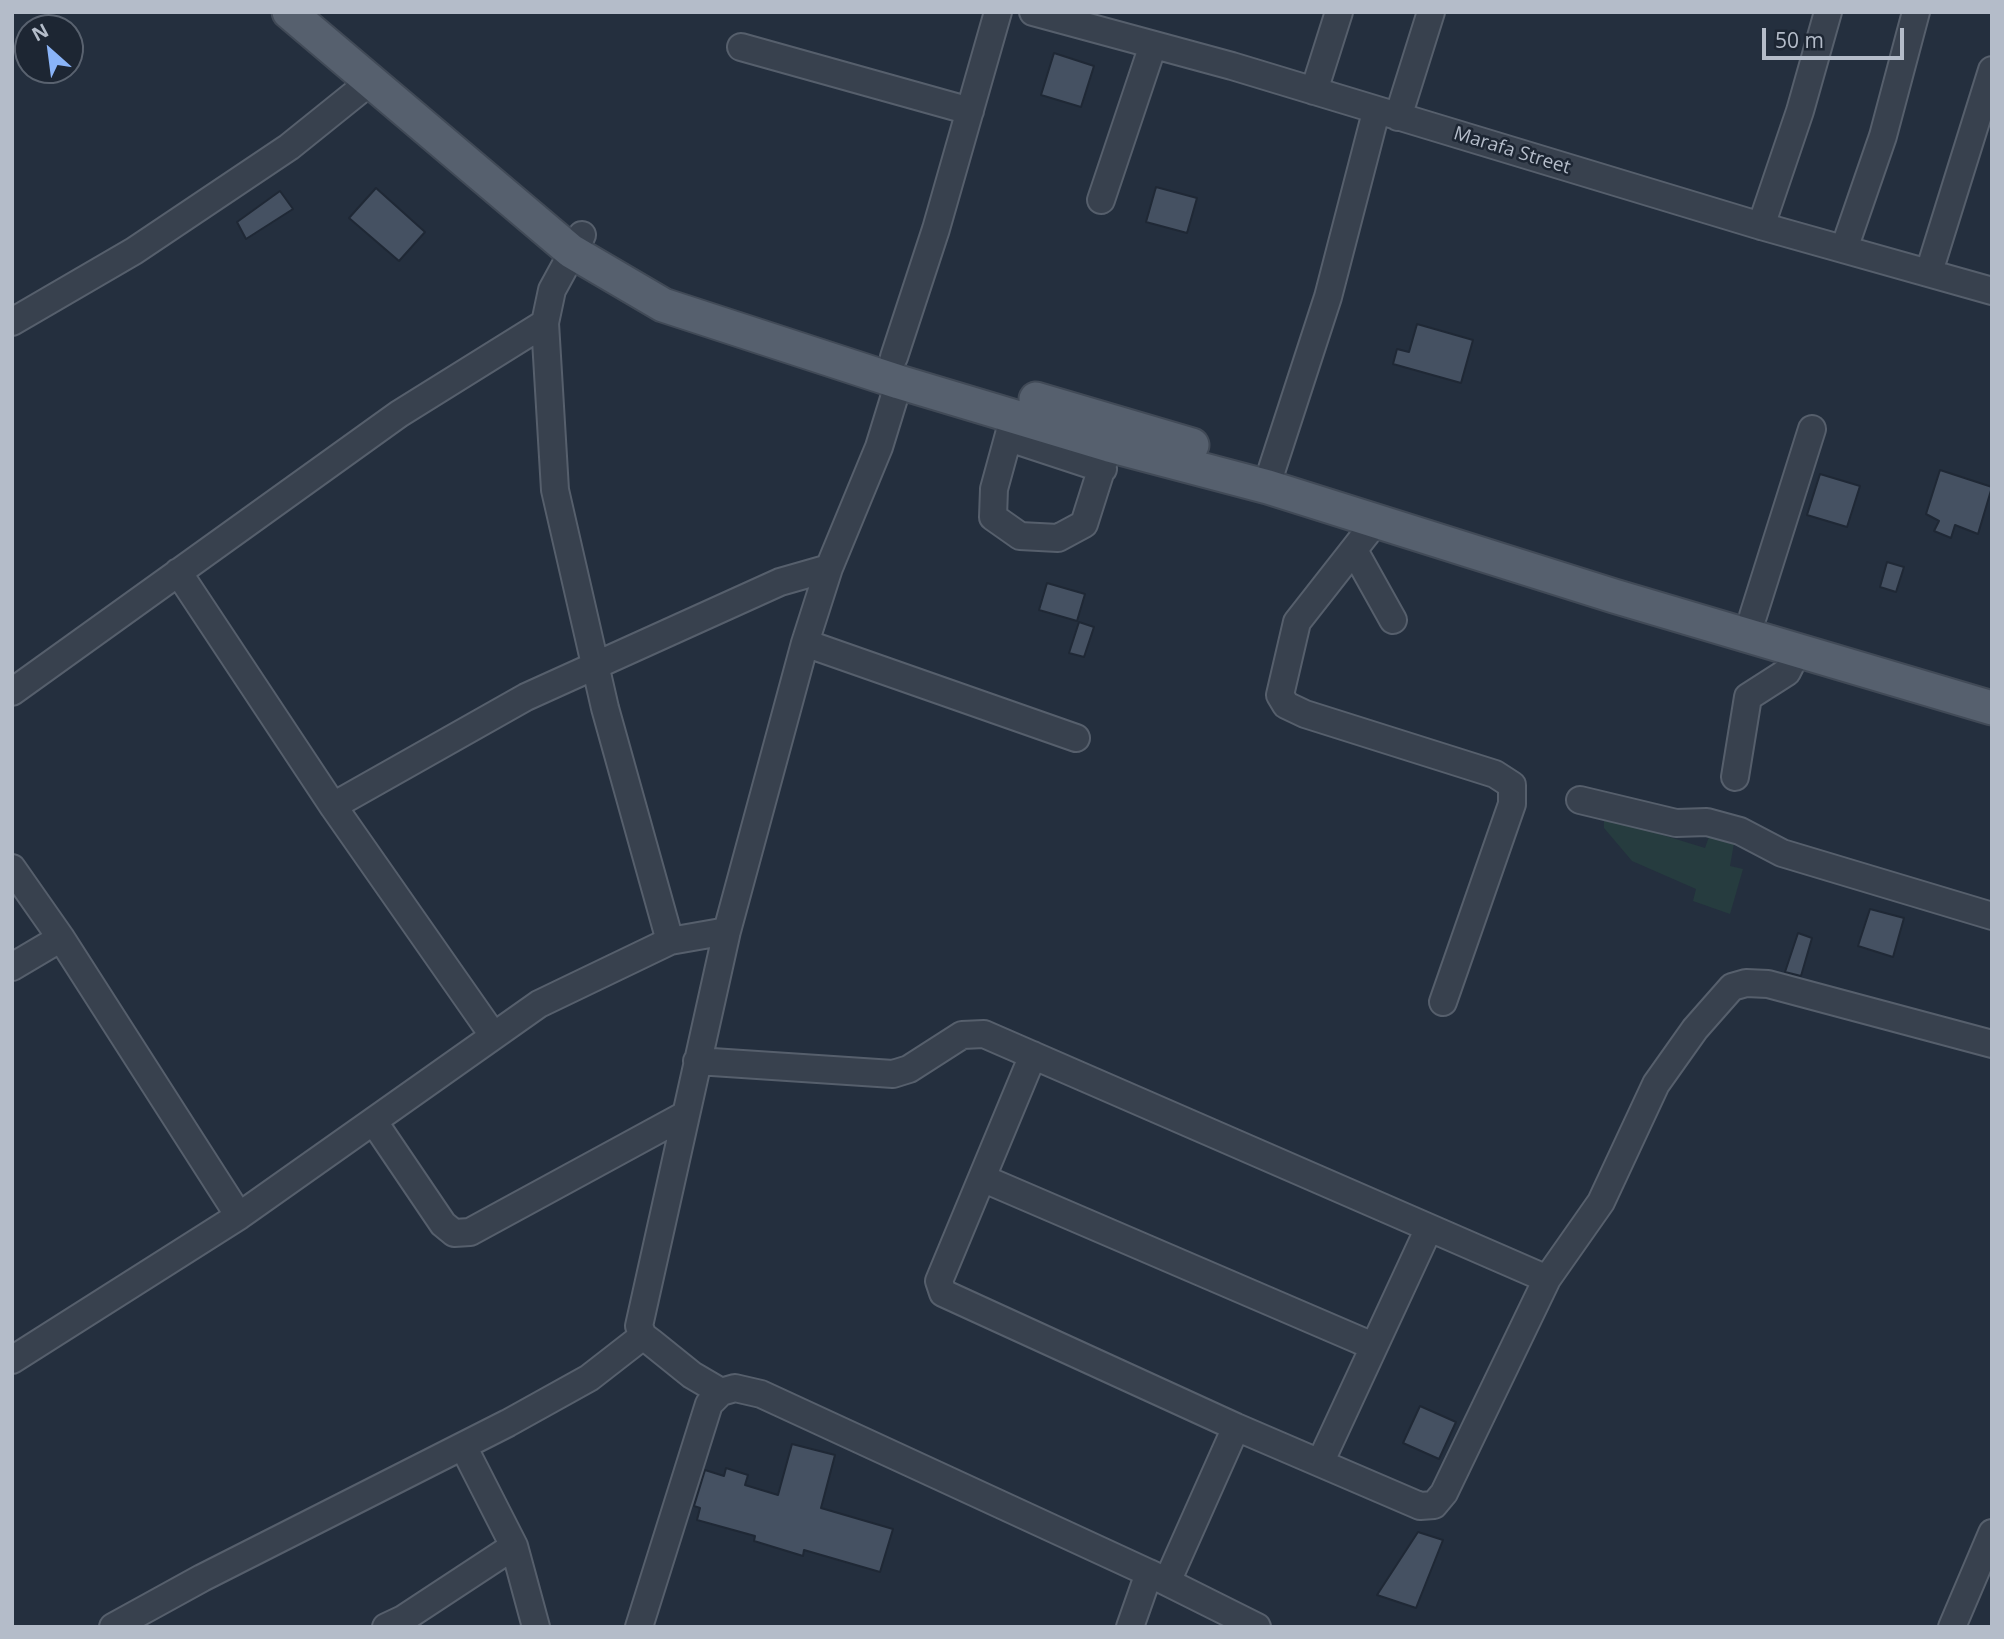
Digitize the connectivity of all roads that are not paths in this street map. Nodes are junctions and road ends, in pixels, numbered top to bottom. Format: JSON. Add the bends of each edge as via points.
{"nodes":[{"id":1,"x":289,"y":12,"type":"edge"},
{"id":2,"x":320,"y":12,"type":"edge"},
{"id":3,"x":998,"y":12,"type":"edge"},
{"id":4,"x":1032,"y":12,"type":"edge"},
{"id":5,"x":1339,"y":12,"type":"edge"},
{"id":6,"x":1431,"y":12,"type":"edge"},
{"id":7,"x":1828,"y":12,"type":"edge"},
{"id":8,"x":1916,"y":12,"type":"edge"},
{"id":9,"x":1153,"y":44,"type":"junction"},
{"id":10,"x":741,"y":47,"type":"dead end"},
{"id":11,"x":1992,"y":70,"type":"edge"},
{"id":12,"x":371,"y":81,"type":"junction"},
{"id":13,"x":1314,"y":91,"type":"junction"},
{"id":14,"x":970,"y":111,"type":"junction"},
{"id":15,"x":1387,"y":114,"type":"junction"},
{"id":16,"x":1101,"y":201,"type":"dead end"},
{"id":17,"x":1761,"y":226,"type":"junction"},
{"id":18,"x":577,"y":243,"type":"junction"},
{"id":19,"x":1844,"y":249,"type":"junction"},
{"id":20,"x":1929,"y":272,"type":"junction"},
{"id":21,"x":1992,"y":290,"type":"edge"},
{"id":22,"x":12,"y":322,"type":"edge"},
{"id":23,"x":545,"y":324,"type":"junction"},
{"id":24,"x":896,"y":370,"type":"junction"},
{"id":25,"x":1011,"y":427,"type":"junction"},
{"id":26,"x":1058,"y":429,"type":"junction"},
{"id":27,"x":1812,"y":429,"type":"dead end"},
{"id":28,"x":1106,"y":457,"type":"junction"},
{"id":29,"x":1272,"y":469,"type":"junction"},
{"id":30,"x":1377,"y":520,"type":"junction"},
{"id":31,"x":1461,"y":535,"type":"junction"},
{"id":32,"x":1355,"y":552,"type":"junction"},
{"id":33,"x":829,"y":568,"type":"junction"},
{"id":34,"x":178,"y":572,"type":"junction"},
{"id":35,"x":1753,"y":616,"type":"junction"},
{"id":36,"x":1393,"y":620,"type":"dead end"},
{"id":37,"x":805,"y":642,"type":"junction"},
{"id":38,"x":1798,"y":650,"type":"junction"},
{"id":39,"x":595,"y":666,"type":"junction"},
{"id":40,"x":1992,"y":686,"type":"edge"},
{"id":41,"x":12,"y":692,"type":"edge"},
{"id":42,"x":1992,"y":708,"type":"edge"},
{"id":43,"x":1076,"y":738,"type":"dead end"},
{"id":44,"x":1735,"y":777,"type":"dead end"},
{"id":45,"x":1580,"y":800,"type":"dead end"},
{"id":46,"x":332,"y":806,"type":"junction"},
{"id":47,"x":12,"y":868,"type":"edge"},
{"id":48,"x":1992,"y":916,"type":"edge"},
{"id":49,"x":727,"y":931,"type":"junction"},
{"id":50,"x":61,"y":937,"type":"junction"},
{"id":51,"x":670,"y":941,"type":"junction"},
{"id":52,"x":12,"y":967,"type":"edge"},
{"id":53,"x":1443,"y":1002,"type":"dead end"},
{"id":54,"x":494,"y":1035,"type":"junction"},
{"id":55,"x":1992,"y":1044,"type":"edge"},
{"id":56,"x":1033,"y":1055,"type":"junction"},
{"id":57,"x":697,"y":1061,"type":"junction"},
{"id":58,"x":685,"y":1115,"type":"junction"},
{"id":59,"x":374,"y":1122,"type":"junction"},
{"id":60,"x":982,"y":1178,"type":"junction"},
{"id":61,"x":240,"y":1216,"type":"junction"},
{"id":62,"x":1429,"y":1228,"type":"junction"},
{"id":63,"x":1547,"y":1279,"type":"junction"},
{"id":64,"x":643,"y":1336,"type":"junction"},
{"id":65,"x":1373,"y":1346,"type":"junction"},
{"id":66,"x":12,"y":1360,"type":"edge"},
{"id":67,"x":721,"y":1392,"type":"junction"},
{"id":68,"x":1236,"y":1427,"type":"junction"},
{"id":69,"x":463,"y":1446,"type":"junction"},
{"id":70,"x":1320,"y":1463,"type":"junction"},
{"id":71,"x":1992,"y":1533,"type":"edge"},
{"id":72,"x":514,"y":1546,"type":"junction"},
{"id":73,"x":1158,"y":1578,"type":"junction"},
{"id":74,"x":113,"y":1627,"type":"edge"},
{"id":75,"x":386,"y":1627,"type":"edge"},
{"id":76,"x":536,"y":1627,"type":"edge"},
{"id":77,"x":639,"y":1627,"type":"edge"},
{"id":78,"x":1130,"y":1627,"type":"edge"},
{"id":79,"x":1257,"y":1627,"type":"edge"},
{"id":80,"x":1952,"y":1627,"type":"edge"}],
"edges":[{"from":1,"to":12,"type":"main road"},
{"from":2,"to":18,"type":"main road"},
{"from":3,"to":14,"type":"street"},
{"from":4,"to":9,"type":"street","name":"Marafa Street"},
{"from":5,"to":13,"type":"street"},
{"from":6,"to":15,"type":"street"},
{"from":7,"to":17,"type":"street"},
{"from":8,"to":19,"type":"street","via":[[1883,136]]},
{"from":9,"to":13,"type":"street","name":"Marafa Street"},
{"from":9,"to":16,"type":"street"},
{"from":10,"to":14,"type":"street"},
{"from":11,"to":20,"type":"street"},
{"from":12,"to":18,"type":"main road"},
{"from":12,"to":22,"type":"street","via":[[289,146],[145,244]]},
{"from":13,"to":15,"type":"street","name":"Marafa Street"},
{"from":14,"to":24,"type":"street"},
{"from":15,"to":17,"type":"street","name":"Marafa Street"},
{"from":15,"to":29,"type":"street"},
{"from":17,"to":19,"type":"street","name":"Marafa Street"},
{"from":18,"to":23,"type":"street","via":[[552,290]]},
{"from":18,"to":24,"type":"main road","via":[[663,305]]},
{"from":19,"to":20,"type":"street","name":"Marafa Street"},
{"from":20,"to":21,"type":"street","name":"Marafa Street"},
{"from":23,"to":34,"type":"street","via":[[399,414]]},
{"from":23,"to":39,"type":"street","via":[[555,490]]},
{"from":24,"to":25,"type":"main road"},
{"from":24,"to":26,"type":"main road"},
{"from":24,"to":33,"type":"street","via":[[879,447]]},
{"from":25,"to":26,"type":"main road"},
{"from":25,"to":28,"type":"street","via":[[995,489],[993,517],[1020,536],[1058,538],[1084,524]]},
{"from":26,"to":28,"type":"main road"},
{"from":26,"to":29,"type":"main road"},
{"from":27,"to":35,"type":"street"},
{"from":28,"to":30,"type":"main road"},
{"from":29,"to":31,"type":"main road"},
{"from":30,"to":31,"type":"main road"},
{"from":30,"to":32,"type":"street"},
{"from":31,"to":35,"type":"main road"},
{"from":31,"to":38,"type":"main road"},
{"from":32,"to":36,"type":"street"},
{"from":32,"to":53,"type":"street","via":[[1297,622],[1280,695],[1286,705],[1495,774],[1512,786],[1512,804]]},
{"from":33,"to":37,"type":"street"},
{"from":33,"to":39,"type":"street","via":[[780,582]]},
{"from":34,"to":41,"type":"street"},
{"from":34,"to":46,"type":"street"},
{"from":35,"to":40,"type":"main road"},
{"from":37,"to":43,"type":"street"},
{"from":37,"to":49,"type":"street"},
{"from":38,"to":42,"type":"main road"},
{"from":38,"to":44,"type":"street","via":[[1787,672],[1748,697]]},
{"from":39,"to":46,"type":"street","via":[[526,697]]},
{"from":39,"to":51,"type":"street"},
{"from":45,"to":48,"type":"street","via":[[1675,823],[1707,822],[1740,831],[1782,853]]},
{"from":46,"to":54,"type":"street"},
{"from":47,"to":50,"type":"street"},
{"from":49,"to":51,"type":"street"},
{"from":49,"to":57,"type":"street"},
{"from":50,"to":52,"type":"street"},
{"from":50,"to":61,"type":"street"},
{"from":51,"to":54,"type":"street","via":[[539,1004]]},
{"from":54,"to":59,"type":"street"},
{"from":55,"to":63,"type":"street","via":[[1768,984],[1739,983],[1716,1004],[1656,1084],[1601,1202]]},
{"from":56,"to":57,"type":"street","via":[[984,1034],[962,1035],[909,1069],[893,1074]]},
{"from":56,"to":60,"type":"street"},
{"from":56,"to":62,"type":"street"},
{"from":57,"to":58,"type":"street"},
{"from":58,"to":59,"type":"street","via":[[470,1232],[454,1233],[443,1224]]},
{"from":58,"to":64,"type":"street","via":[[639,1326]]},
{"from":59,"to":61,"type":"street"},
{"from":60,"to":65,"type":"street"},
{"from":60,"to":68,"type":"street","via":[[939,1281],[943,1293]]},
{"from":61,"to":66,"type":"street"},
{"from":62,"to":63,"type":"street"},
{"from":62,"to":65,"type":"street"},
{"from":63,"to":70,"type":"street","via":[[1444,1493],[1434,1505],[1420,1506]]},
{"from":64,"to":67,"type":"street","via":[[692,1376]]},
{"from":64,"to":69,"type":"street","via":[[589,1378]]},
{"from":65,"to":70,"type":"street"},
{"from":67,"to":73,"type":"street","via":[[735,1388],[761,1394]]},
{"from":67,"to":77,"type":"street","via":[[709,1404]]},
{"from":68,"to":70,"type":"street"},
{"from":68,"to":73,"type":"street"},
{"from":69,"to":72,"type":"street"},
{"from":69,"to":74,"type":"street"},
{"from":71,"to":80,"type":"street"},
{"from":72,"to":75,"type":"street"},
{"from":72,"to":76,"type":"street"},
{"from":73,"to":78,"type":"street"},
{"from":73,"to":79,"type":"street"}]}
